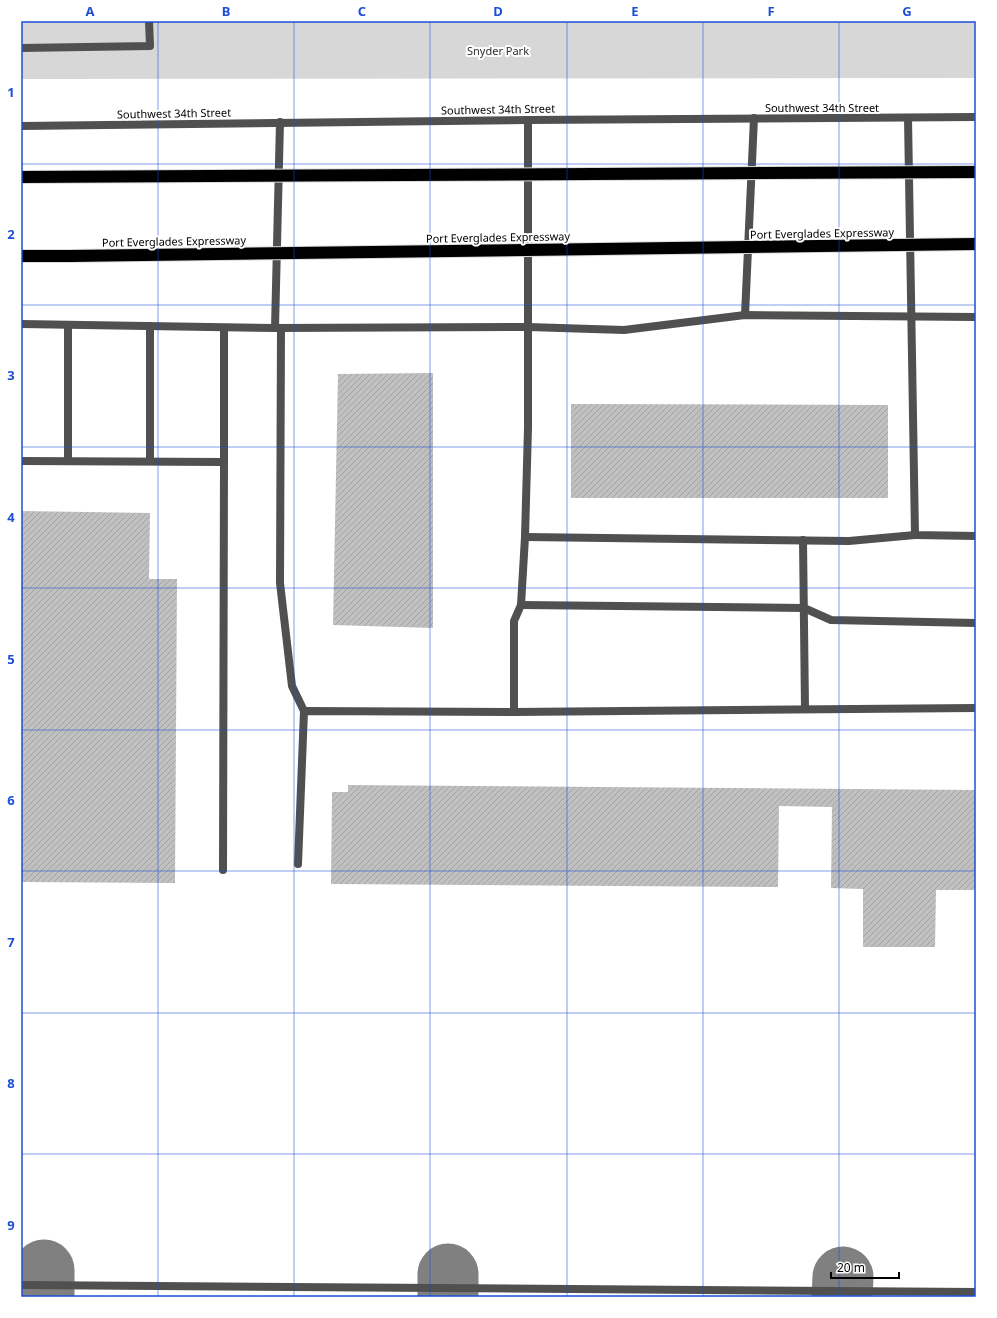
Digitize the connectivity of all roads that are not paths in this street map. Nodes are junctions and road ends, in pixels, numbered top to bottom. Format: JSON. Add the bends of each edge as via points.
{"nodes":[{"id":1,"x":149,"y":21,"type":"edge"},
{"id":2,"x":21,"y":48,"type":"edge"},
{"id":3,"x":976,"y":117,"type":"edge"},
{"id":4,"x":754,"y":118,"type":"junction"},
{"id":5,"x":908,"y":118,"type":"junction"},
{"id":6,"x":528,"y":120,"type":"junction"},
{"id":7,"x":280,"y":122,"type":"junction"},
{"id":8,"x":21,"y":126,"type":"edge"},
{"id":9,"x":976,"y":172,"type":"edge"},
{"id":10,"x":21,"y":177,"type":"edge"},
{"id":11,"x":976,"y":244,"type":"edge"},
{"id":12,"x":21,"y":256,"type":"edge"},
{"id":13,"x":745,"y":315,"type":"junction"},
{"id":14,"x":976,"y":316,"type":"edge"},
{"id":15,"x":911,"y":317,"type":"junction"},
{"id":16,"x":21,"y":324,"type":"edge"},
{"id":17,"x":68,"y":325,"type":"junction"},
{"id":18,"x":150,"y":326,"type":"junction"},
{"id":19,"x":528,"y":327,"type":"junction"},
{"id":20,"x":224,"y":328,"type":"junction"},
{"id":21,"x":278,"y":328,"type":"junction"},
{"id":22,"x":21,"y":461,"type":"edge"},
{"id":23,"x":68,"y":461,"type":"junction"},
{"id":24,"x":150,"y":461,"type":"junction"},
{"id":25,"x":224,"y":462,"type":"junction"},
{"id":26,"x":915,"y":535,"type":"junction"},
{"id":27,"x":976,"y":536,"type":"edge"},
{"id":28,"x":525,"y":537,"type":"junction"},
{"id":29,"x":803,"y":540,"type":"junction"},
{"id":30,"x":522,"y":605,"type":"junction"},
{"id":31,"x":804,"y":608,"type":"junction"},
{"id":32,"x":976,"y":623,"type":"edge"},
{"id":33,"x":976,"y":708,"type":"edge"},
{"id":34,"x":805,"y":709,"type":"junction"},
{"id":35,"x":304,"y":711,"type":"junction"},
{"id":36,"x":514,"y":712,"type":"junction"},
{"id":37,"x":298,"y":864,"type":"dead end"},
{"id":38,"x":223,"y":870,"type":"dead end"},
{"id":39,"x":21,"y":1285,"type":"edge"},
{"id":40,"x":976,"y":1292,"type":"edge"}],
"edges":[{"from":1,"to":2,"type":"street","via":[[150,46]]},
{"from":3,"to":5,"type":"street","name":"Southwest 34th Street"},
{"from":4,"to":5,"type":"street","name":"Southwest 34th Street"},
{"from":4,"to":6,"type":"street","name":"Southwest 34th Street"},
{"from":4,"to":13,"type":"street"},
{"from":5,"to":15,"type":"street"},
{"from":6,"to":7,"type":"street","name":"Southwest 34th Street"},
{"from":6,"to":19,"type":"street"},
{"from":7,"to":8,"type":"street","name":"Southwest 34th Street"},
{"from":7,"to":21,"type":"street"},
{"from":9,"to":10,"type":"highway","bridge":true},
{"from":11,"to":12,"type":"highway","name":"Port Everglades Expressway","bridge":true},
{"from":13,"to":15,"type":"street"},
{"from":13,"to":19,"type":"street","via":[[624,330]]},
{"from":14,"to":15,"type":"street"},
{"from":15,"to":26,"type":"street"},
{"from":16,"to":17,"type":"street"},
{"from":17,"to":18,"type":"street"},
{"from":17,"to":23,"type":"street"},
{"from":18,"to":20,"type":"street"},
{"from":18,"to":24,"type":"street"},
{"from":19,"to":21,"type":"street"},
{"from":19,"to":28,"type":"street"},
{"from":20,"to":21,"type":"street"},
{"from":20,"to":25,"type":"street"},
{"from":21,"to":35,"type":"street","via":[[280,584],[292,686]]},
{"from":22,"to":23,"type":"street"},
{"from":23,"to":24,"type":"street"},
{"from":24,"to":25,"type":"street"},
{"from":25,"to":38,"type":"street"},
{"from":26,"to":27,"type":"street"},
{"from":26,"to":29,"type":"street","via":[[849,541]]},
{"from":28,"to":29,"type":"street"},
{"from":28,"to":30,"type":"street"},
{"from":29,"to":31,"type":"street"},
{"from":30,"to":31,"type":"street"},
{"from":30,"to":36,"type":"street","via":[[514,621]]},
{"from":31,"to":32,"type":"street","via":[[831,620]]},
{"from":31,"to":34,"type":"street"},
{"from":33,"to":34,"type":"street"},
{"from":34,"to":36,"type":"street"},
{"from":35,"to":36,"type":"street"},
{"from":35,"to":37,"type":"street"},
{"from":39,"to":40,"type":"street"}]}
